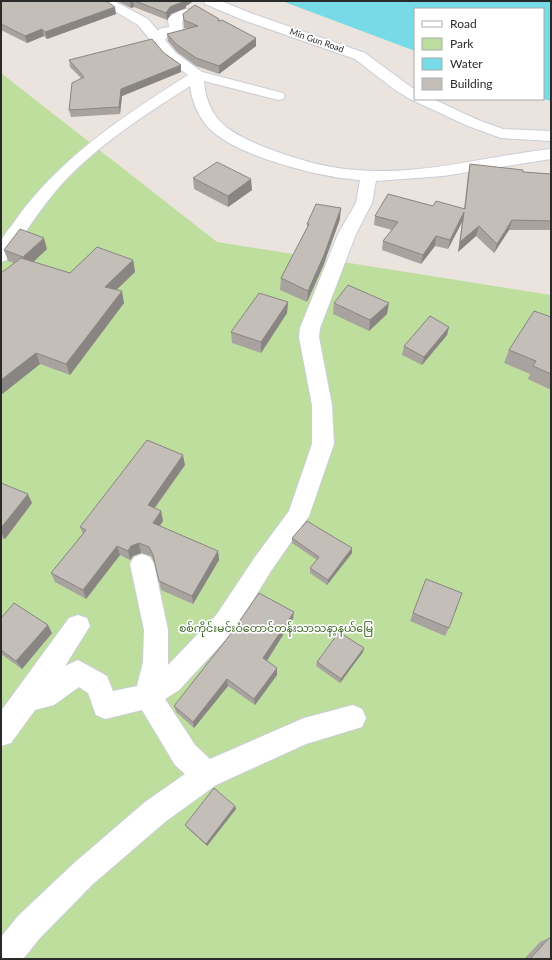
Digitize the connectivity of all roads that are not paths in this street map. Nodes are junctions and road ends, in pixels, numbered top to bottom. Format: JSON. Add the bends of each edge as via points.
{"nodes":[{"id":1,"x":104,"y":1,"type":"edge"},
{"id":2,"x":210,"y":1,"type":"edge"},
{"id":3,"x":188,"y":12,"type":"edge"},
{"id":4,"x":158,"y":40,"type":"junction"},
{"id":5,"x":197,"y":75,"type":"junction"},
{"id":6,"x":414,"y":95,"type":"edge"},
{"id":7,"x":278,"y":96,"type":"dead end"},
{"id":8,"x":423,"y":100,"type":"edge"},
{"id":9,"x":551,"y":136,"type":"edge"},
{"id":10,"x":551,"y":154,"type":"edge"},
{"id":11,"x":369,"y":176,"type":"junction"},
{"id":12,"x":1,"y":256,"type":"edge"},
{"id":13,"x":142,"y":564,"type":"dead end"},
{"id":14,"x":78,"y":626,"type":"dead end"},
{"id":15,"x":148,"y":696,"type":"junction"},
{"id":16,"x":28,"y":698,"type":"junction"},
{"id":17,"x":353,"y":718,"type":"dead end"},
{"id":18,"x":1,"y":733,"type":"edge"},
{"id":19,"x":206,"y":774,"type":"junction"},
{"id":20,"x":3,"y":959,"type":"edge"}],
"edges":[{"from":1,"to":4,"type":"street","via":[[143,22]]},
{"from":2,"to":6,"type":"street","name":"Min Gun Road","via":[[360,56]]},
{"from":3,"to":4,"type":"street","via":[[175,20],[176,30],[164,32]]},
{"from":4,"to":5,"type":"street","via":[[171,56]]},
{"from":5,"to":7,"type":"street"},
{"from":5,"to":11,"type":"street","via":[[196,84],[201,107],[215,125],[231,137],[321,170]]},
{"from":5,"to":12,"type":"street","via":[[111,133],[72,166],[39,200]]},
{"from":8,"to":9,"type":"street","via":[[501,133]]},
{"from":10,"to":11,"type":"street","via":[[442,171]]},
{"from":11,"to":15,"type":"street","via":[[364,203],[347,234],[310,328],[309,337],[322,405],[323,444],[298,516],[226,622],[170,681]]},
{"from":13,"to":15,"type":"street","via":[[156,630],[156,662]]},
{"from":14,"to":16,"type":"street"},
{"from":15,"to":16,"type":"street","via":[[105,706],[98,685],[78,672],[45,696]]},
{"from":15,"to":19,"type":"street","via":[[185,755]]},
{"from":16,"to":18,"type":"street"},
{"from":17,"to":19,"type":"street","via":[[304,731]]},
{"from":19,"to":20,"type":"street","via":[[155,812],[83,874],[29,927]]}]}
